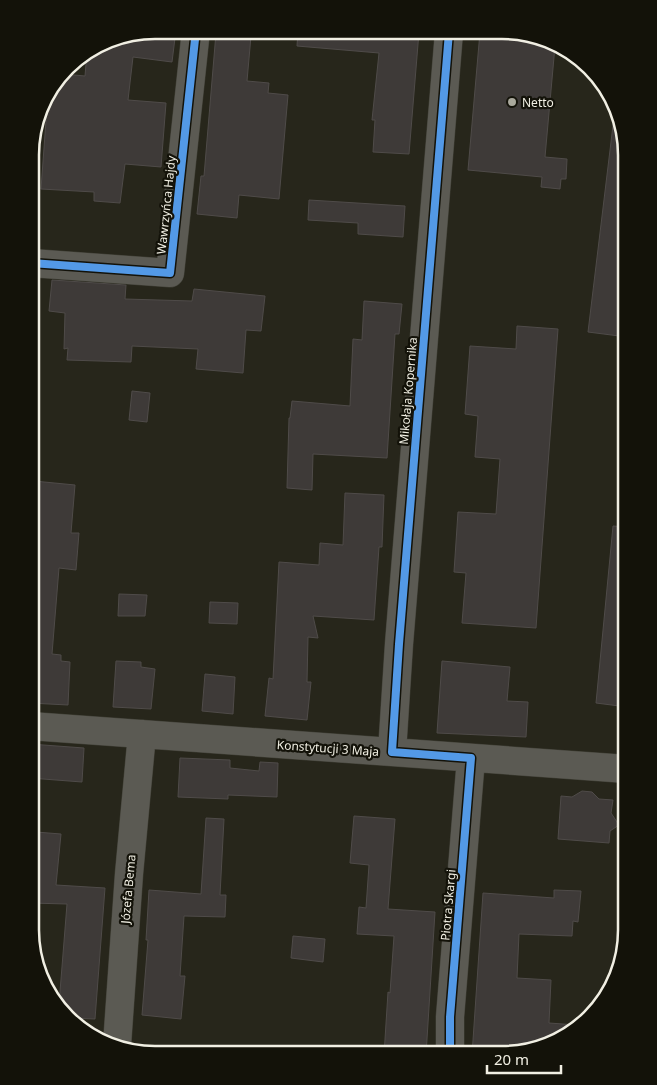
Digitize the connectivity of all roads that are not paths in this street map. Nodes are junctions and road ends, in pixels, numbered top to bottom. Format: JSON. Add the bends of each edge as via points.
{"nodes":[{"id":1,"x":195,"y":39,"type":"edge"},
{"id":2,"x":447,"y":39,"type":"edge"},
{"id":3,"x":39,"y":264,"type":"edge"},
{"id":4,"x":39,"y":727,"type":"edge"},
{"id":5,"x":142,"y":734,"type":"junction"},
{"id":6,"x":392,"y":752,"type":"junction"},
{"id":7,"x":471,"y":758,"type":"junction"},
{"id":8,"x":618,"y":768,"type":"edge"},
{"id":9,"x":117,"y":1039,"type":"edge"},
{"id":10,"x":450,"y":1046,"type":"edge"}],
"edges":[{"from":1,"to":3,"type":"street","name":"Wawrzyńca Hajdy","via":[[170,273]]},
{"from":2,"to":6,"type":"street","name":"Mikołaja Kopernika"},
{"from":4,"to":5,"type":"street","name":"Konstytucji 3 Maja"},
{"from":5,"to":6,"type":"street","name":"Konstytucji 3 Maja"},
{"from":5,"to":9,"type":"street","name":"Józefa Bema"},
{"from":6,"to":7,"type":"street","name":"Konstytucji 3 Maja"},
{"from":7,"to":8,"type":"street","name":"Konstytucji 3 Maja"},
{"from":7,"to":10,"type":"street","name":"Piotra Skargi"}]}
